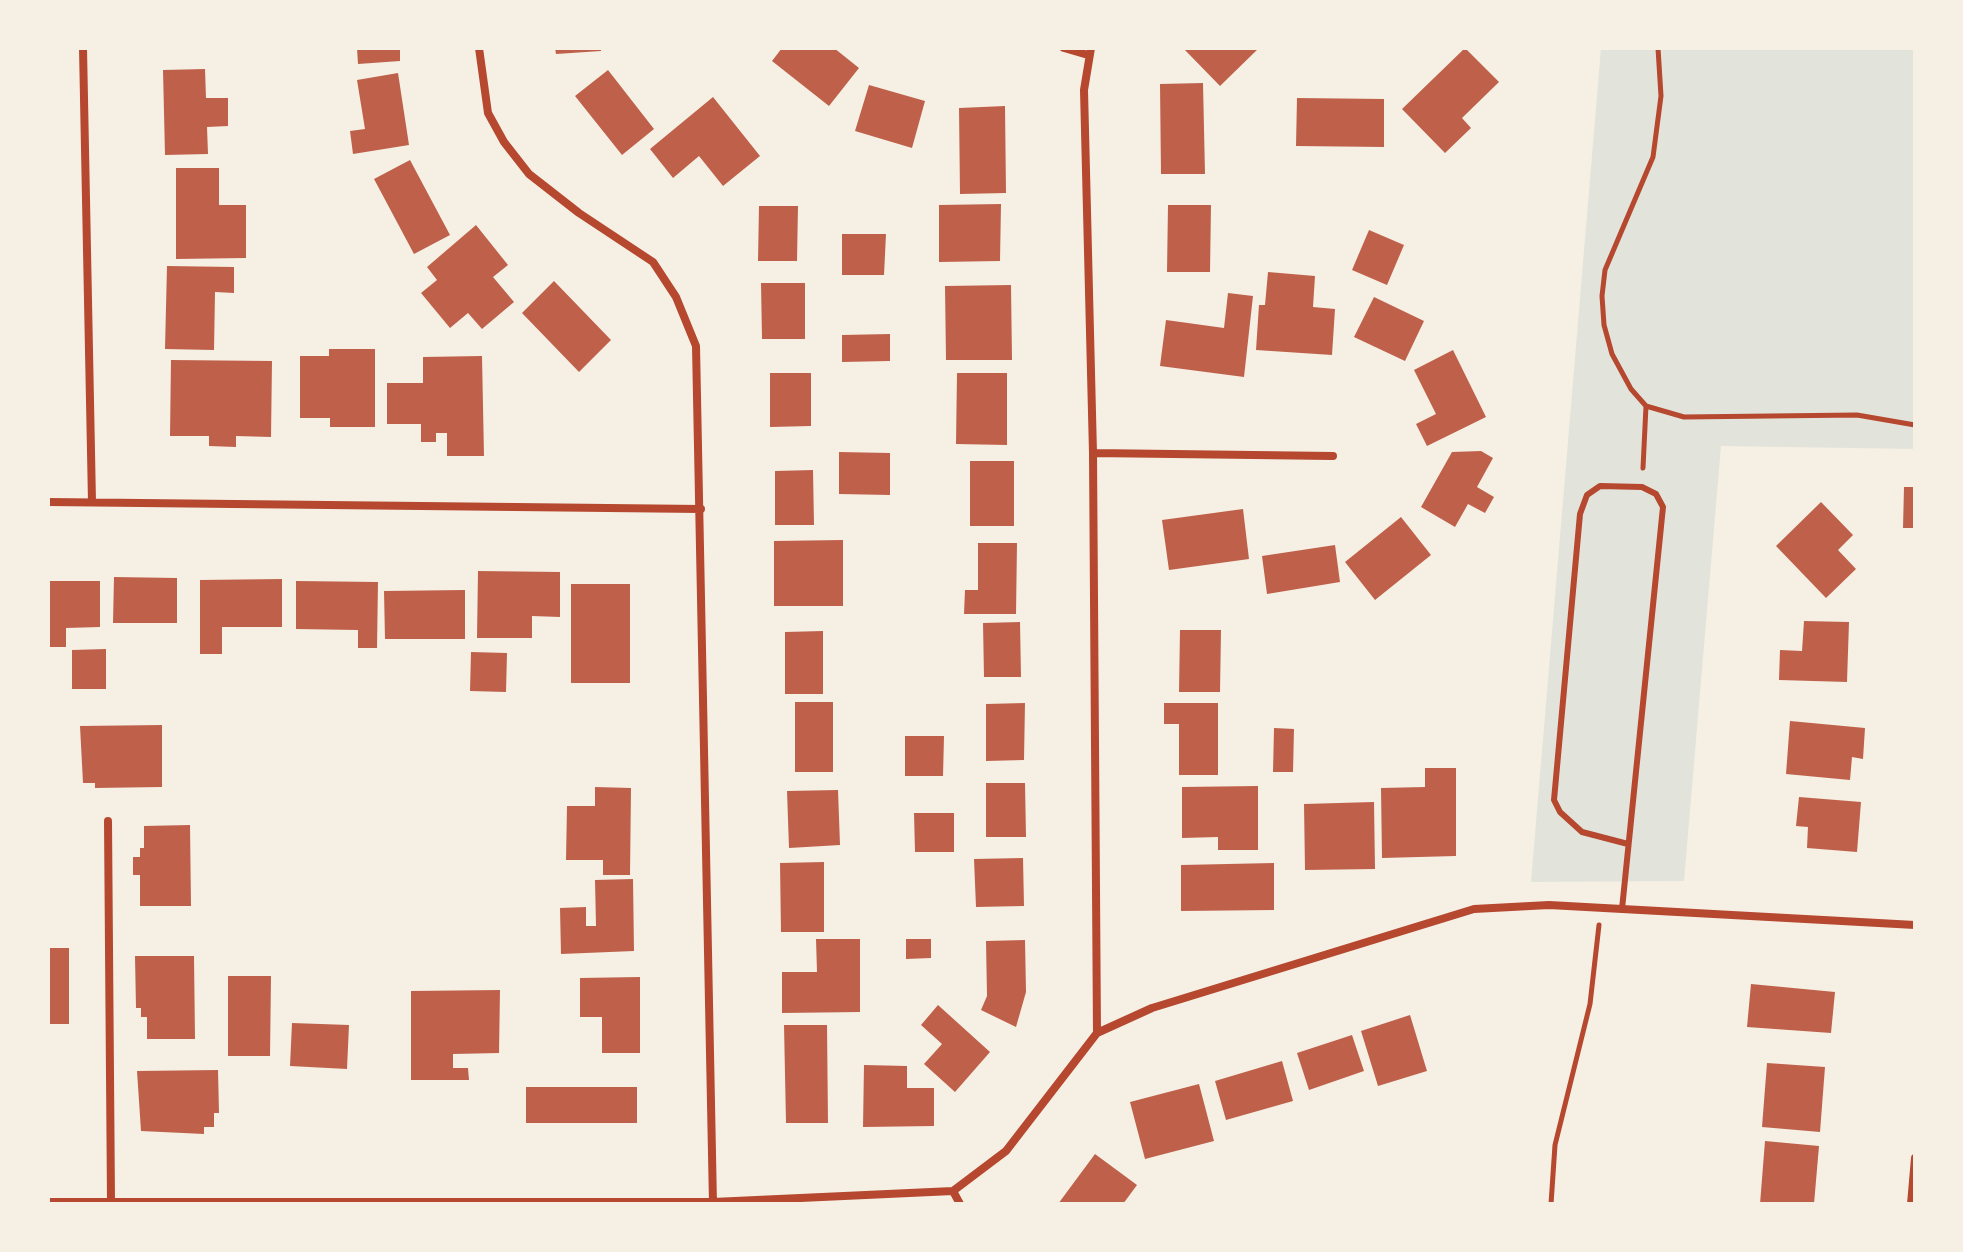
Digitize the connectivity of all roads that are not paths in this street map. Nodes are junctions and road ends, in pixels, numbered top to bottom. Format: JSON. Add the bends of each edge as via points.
{"nodes":[{"id":1,"x":83,"y":48,"type":"edge"},
{"id":2,"x":479,"y":48,"type":"edge"},
{"id":3,"x":1064,"y":48,"type":"edge"},
{"id":4,"x":1089,"y":52,"type":"edge"},
{"id":5,"x":1093,"y":453,"type":"junction"},
{"id":6,"x":1333,"y":456,"type":"dead end"},
{"id":7,"x":48,"y":502,"type":"edge"},
{"id":8,"x":92,"y":502,"type":"junction"},
{"id":9,"x":701,"y":509,"type":"junction"},
{"id":10,"x":108,"y":821,"type":"dead end"},
{"id":11,"x":1628,"y":844,"type":"junction"},
{"id":12,"x":1622,"y":909,"type":"junction"},
{"id":13,"x":1915,"y":925,"type":"edge"},
{"id":14,"x":1097,"y":1033,"type":"junction"},
{"id":15,"x":1915,"y":1158,"type":"edge"},
{"id":16,"x":953,"y":1191,"type":"junction"},
{"id":17,"x":48,"y":1202,"type":"edge"},
{"id":18,"x":111,"y":1202,"type":"junction"},
{"id":19,"x":212,"y":1203,"type":"edge"},
{"id":20,"x":352,"y":1203,"type":"edge"},
{"id":21,"x":713,"y":1203,"type":"edge"},
{"id":22,"x":960,"y":1204,"type":"edge"},
{"id":23,"x":1911,"y":1204,"type":"edge"}],
"edges":[{"from":1,"to":8,"type":"street"},
{"from":2,"to":9,"type":"street","via":[[488,113],[529,174],[653,262],[676,297],[696,346]]},
{"from":3,"to":4,"type":"street"},
{"from":4,"to":5,"type":"street","via":[[1084,90]]},
{"from":5,"to":6,"type":"street"},
{"from":5,"to":14,"type":"street"},
{"from":7,"to":8,"type":"street"},
{"from":8,"to":9,"type":"street"},
{"from":9,"to":21,"type":"street"},
{"from":10,"to":18,"type":"street"},
{"from":11,"to":11,"type":"lane","via":[[1663,507],[1656,494],[1642,487],[1600,486],[1587,495],[1580,514],[1554,800],[1582,832]]},
{"from":11,"to":12,"type":"lane"},
{"from":12,"to":13,"type":"street"},
{"from":12,"to":14,"type":"street","via":[[1474,909],[1152,1008]]},
{"from":14,"to":16,"type":"street","via":[[1006,1151]]},
{"from":15,"to":23,"type":"street"},
{"from":16,"to":21,"type":"street"},
{"from":16,"to":22,"type":"street"},
{"from":17,"to":18,"type":"street"},
{"from":18,"to":19,"type":"street"},
{"from":19,"to":20,"type":"street"},
{"from":20,"to":21,"type":"street"}]}
